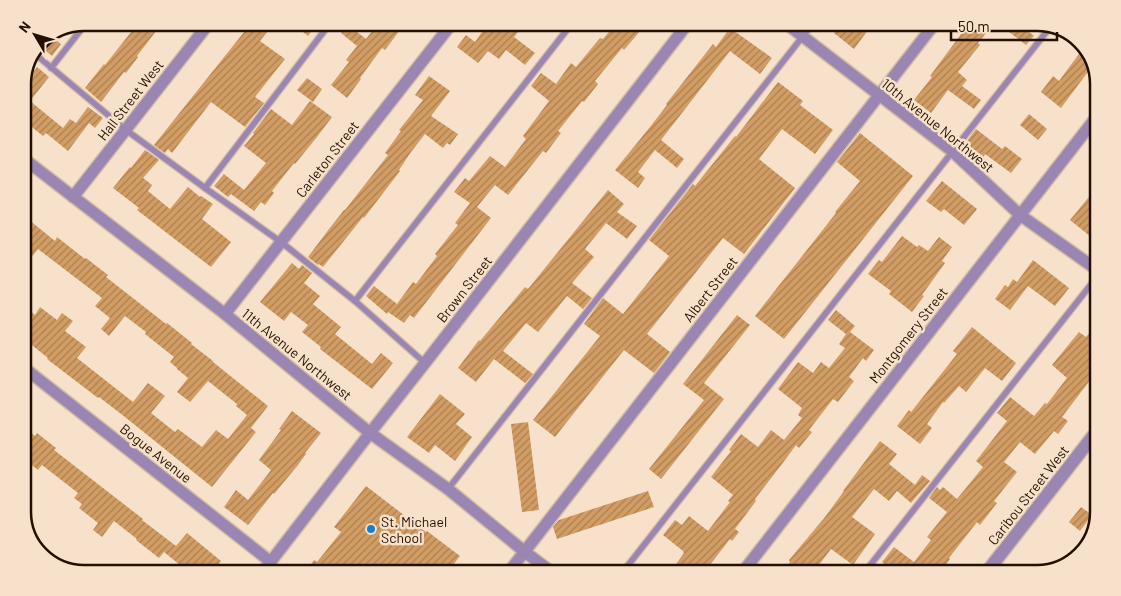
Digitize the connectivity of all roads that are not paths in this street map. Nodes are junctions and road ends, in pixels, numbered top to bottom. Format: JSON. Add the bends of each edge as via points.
{"nodes":[{"id":1,"x":203,"y":31,"type":"edge"},
{"id":2,"x":324,"y":31,"type":"edge"},
{"id":3,"x":446,"y":31,"type":"edge"},
{"id":4,"x":566,"y":31,"type":"edge"},
{"id":5,"x":682,"y":31,"type":"edge"},
{"id":6,"x":795,"y":31,"type":"edge"},
{"id":7,"x":807,"y":31,"type":"edge"},
{"id":8,"x":929,"y":31,"type":"edge"},
{"id":9,"x":79,"y":32,"type":"edge"},
{"id":10,"x":1046,"y":32,"type":"edge"},
{"id":11,"x":803,"y":37,"type":"junction"},
{"id":12,"x":42,"y":60,"type":"edge"},
{"id":13,"x":51,"y":68,"type":"junction"},
{"id":14,"x":879,"y":96,"type":"junction"},
{"id":15,"x":1090,"y":125,"type":"edge"},
{"id":16,"x":126,"y":130,"type":"junction"},
{"id":17,"x":952,"y":151,"type":"junction"},
{"id":18,"x":31,"y":164,"type":"edge"},
{"id":19,"x":205,"y":188,"type":"junction"},
{"id":20,"x":73,"y":197,"type":"junction"},
{"id":21,"x":1020,"y":215,"type":"junction"},
{"id":22,"x":281,"y":242,"type":"junction"},
{"id":23,"x":1090,"y":264,"type":"edge"},
{"id":24,"x":1090,"y":286,"type":"edge"},
{"id":25,"x":355,"y":301,"type":"junction"},
{"id":26,"x":225,"y":314,"type":"junction"},
{"id":27,"x":425,"y":363,"type":"junction"},
{"id":28,"x":31,"y":373,"type":"edge"},
{"id":29,"x":370,"y":433,"type":"junction"},
{"id":30,"x":1090,"y":440,"type":"edge"},
{"id":31,"x":448,"y":489,"type":"junction"},
{"id":32,"x":525,"y":552,"type":"junction"},
{"id":33,"x":271,"y":562,"type":"junction"},
{"id":34,"x":269,"y":565,"type":"edge"},
{"id":35,"x":515,"y":565,"type":"edge"},
{"id":36,"x":542,"y":565,"type":"edge"},
{"id":37,"x":629,"y":565,"type":"edge"},
{"id":38,"x":749,"y":565,"type":"edge"},
{"id":39,"x":871,"y":565,"type":"edge"},
{"id":40,"x":993,"y":565,"type":"edge"}],
"edges":[{"from":1,"to":16,"type":"street","name":"Hall Street West"},
{"from":2,"to":19,"type":"lane"},
{"from":3,"to":22,"type":"street","name":"Carleton Street"},
{"from":4,"to":25,"type":"lane"},
{"from":5,"to":27,"type":"street","name":"Brown Street"},
{"from":6,"to":11,"type":"street","name":"10th Avenue Northwest"},
{"from":7,"to":11,"type":"lane"},
{"from":8,"to":14,"type":"street","name":"Albert Street"},
{"from":9,"to":13,"type":"lane"},
{"from":10,"to":17,"type":"lane"},
{"from":11,"to":14,"type":"street","name":"10th Avenue Northwest"},
{"from":11,"to":31,"type":"lane"},
{"from":12,"to":13,"type":"lane"},
{"from":13,"to":16,"type":"lane"},
{"from":14,"to":17,"type":"street","name":"10th Avenue Northwest"},
{"from":14,"to":32,"type":"street","name":"Albert Street"},
{"from":15,"to":21,"type":"street","name":"Montgomery Street"},
{"from":16,"to":19,"type":"lane"},
{"from":16,"to":20,"type":"street","name":"Hall Street West"},
{"from":17,"to":21,"type":"street","name":"10th Avenue Northwest"},
{"from":17,"to":37,"type":"lane"},
{"from":18,"to":20,"type":"street","name":"11th Avenue Northwest"},
{"from":19,"to":22,"type":"lane"},
{"from":20,"to":26,"type":"street","name":"11th Avenue Northwest"},
{"from":21,"to":23,"type":"street","name":"10th Avenue Northwest"},
{"from":21,"to":38,"type":"street","name":"Montgomery Street"},
{"from":22,"to":25,"type":"lane"},
{"from":22,"to":26,"type":"street","name":"Carleton Street"},
{"from":24,"to":39,"type":"lane"},
{"from":25,"to":27,"type":"lane"},
{"from":26,"to":29,"type":"street","name":"11th Avenue Northwest"},
{"from":27,"to":29,"type":"street","name":"Brown Street"},
{"from":28,"to":33,"type":"street","name":"Bogue Avenue"},
{"from":29,"to":31,"type":"street","name":"11th Avenue Northwest"},
{"from":29,"to":33,"type":"street","name":"Brown Street"},
{"from":30,"to":40,"type":"street","name":"Caribou Street West"},
{"from":31,"to":32,"type":"street","name":"11th Avenue Northwest"},
{"from":32,"to":35,"type":"street","name":"Albert Street"},
{"from":32,"to":36,"type":"street","name":"11th Avenue Northwest"},
{"from":33,"to":34,"type":"street","name":"Brown Street"}]}
